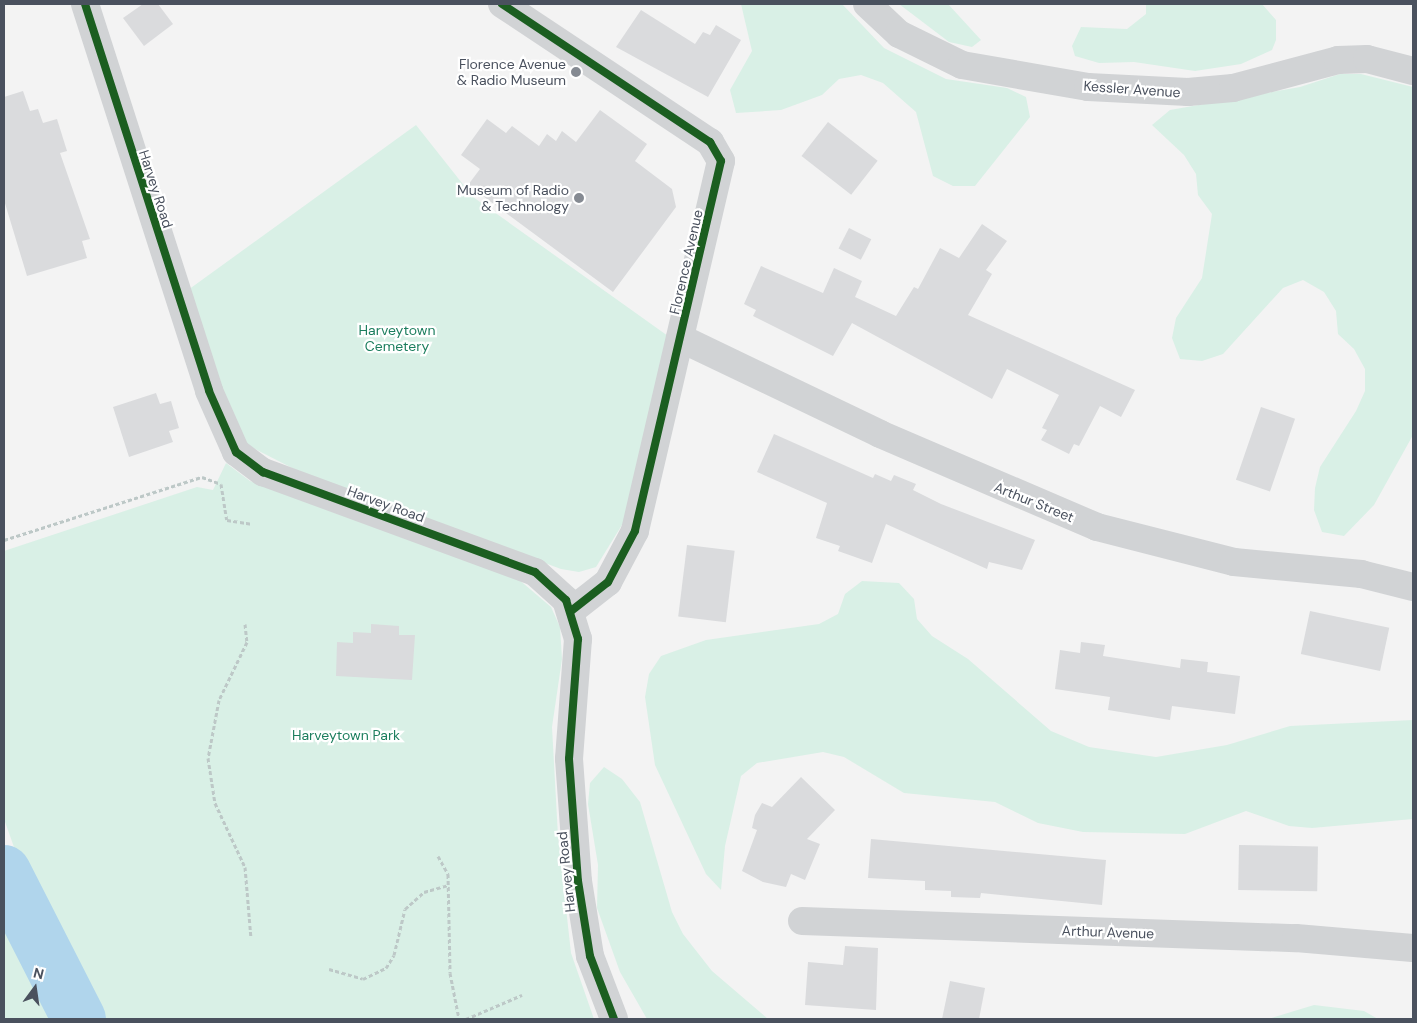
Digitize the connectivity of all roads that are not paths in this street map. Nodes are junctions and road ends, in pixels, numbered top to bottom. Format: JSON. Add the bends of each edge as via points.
{"nodes":[{"id":1,"x":85,"y":4,"type":"edge"},
{"id":2,"x":502,"y":4,"type":"edge"},
{"id":3,"x":867,"y":4,"type":"edge"},
{"id":4,"x":1413,"y":71,"type":"edge"},
{"id":5,"x":680,"y":338,"type":"junction"},
{"id":6,"x":1413,"y":587,"type":"edge"},
{"id":7,"x":571,"y":611,"type":"junction"},
{"id":8,"x":802,"y":922,"type":"dead end"},
{"id":9,"x":1413,"y":948,"type":"edge"},
{"id":10,"x":614,"y":1019,"type":"edge"}],
"edges":[{"from":1,"to":7,"type":"street","name":"Harvey Road","via":[[209,391],[236,452],[263,472],[535,572],[560,592]]},
{"from":2,"to":5,"type":"street","name":"Florence Avenue","via":[[718,151],[720,173]]},
{"from":3,"to":4,"type":"street","name":"Kessler Avenue","via":[[899,34],[962,65],[1088,87],[1170,92],[1233,88],[1338,60],[1367,59]]},
{"from":5,"to":6,"type":"street","name":"Arthur Street","via":[[898,442],[1097,527],[1234,562],[1360,574]]},
{"from":5,"to":7,"type":"street","name":"Florence Avenue","via":[[635,532],[608,582]]},
{"from":7,"to":10,"type":"street","name":"Harvey Road","via":[[578,639],[569,759],[578,881],[590,956]]},
{"from":8,"to":9,"type":"street","name":"Arthur Avenue","via":[[1296,938]]}]}
